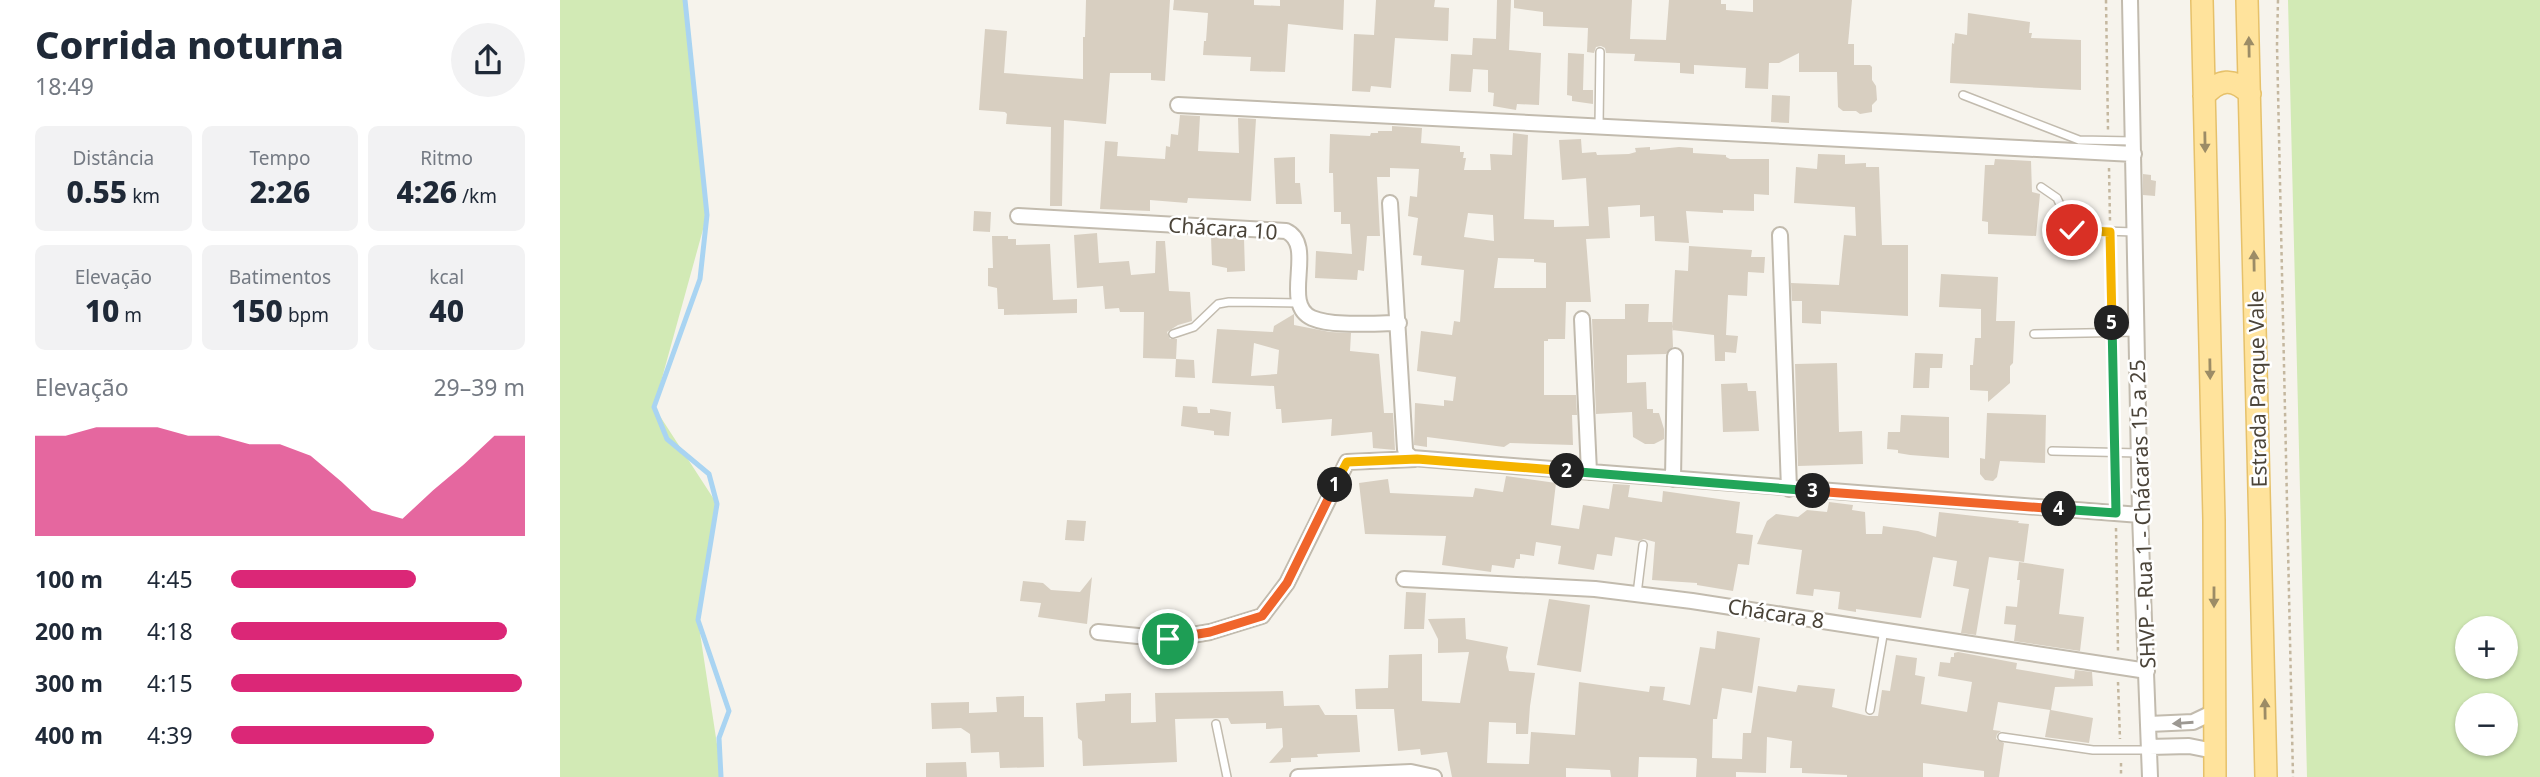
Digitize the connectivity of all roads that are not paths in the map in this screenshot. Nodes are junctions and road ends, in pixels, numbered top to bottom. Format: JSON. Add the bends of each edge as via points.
{"nodes":[{"id":1,"x":2130,"y":0,"type":"edge"},
{"id":2,"x":2202,"y":0,"type":"edge"},
{"id":3,"x":2247,"y":0,"type":"edge"},
{"id":4,"x":1600,"y":52,"type":"dead end"},
{"id":5,"x":2250,"y":93,"type":"junction"},
{"id":6,"x":1964,"y":95,"type":"dead end"},
{"id":7,"x":2204,"y":96,"type":"junction"},
{"id":8,"x":1178,"y":105,"type":"dead end"},
{"id":9,"x":1599,"y":127,"type":"junction"},
{"id":10,"x":2109,"y":147,"type":"junction"},
{"id":11,"x":2134,"y":148,"type":"junction"},
{"id":12,"x":2041,"y":187,"type":"dead end"},
{"id":13,"x":1390,"y":202,"type":"dead end"},
{"id":14,"x":1018,"y":216,"type":"dead end"},
{"id":15,"x":2135,"y":232,"type":"junction"},
{"id":16,"x":1780,"y":235,"type":"dead end"},
{"id":17,"x":1299,"y":303,"type":"junction"},
{"id":18,"x":1582,"y":319,"type":"dead end"},
{"id":19,"x":1399,"y":323,"type":"junction"},
{"id":20,"x":2137,"y":332,"type":"junction"},
{"id":21,"x":1173,"y":334,"type":"dead end"},
{"id":22,"x":2034,"y":334,"type":"dead end"},
{"id":23,"x":1675,"y":356,"type":"dead end"},
{"id":24,"x":2052,"y":452,"type":"dead end"},
{"id":25,"x":2139,"y":453,"type":"junction"},
{"id":26,"x":1412,"y":457,"type":"junction"},
{"id":27,"x":1589,"y":472,"type":"junction"},
{"id":28,"x":1673,"y":479,"type":"junction"},
{"id":29,"x":1789,"y":489,"type":"junction"},
{"id":30,"x":2140,"y":515,"type":"junction"},
{"id":31,"x":1643,"y":545,"type":"dead end"},
{"id":32,"x":1404,"y":579,"type":"dead end"},
{"id":33,"x":1637,"y":594,"type":"junction"},
{"id":34,"x":1884,"y":630,"type":"junction"},
{"id":35,"x":1098,"y":632,"type":"dead end"},
{"id":36,"x":2147,"y":671,"type":"junction"},
{"id":37,"x":1870,"y":710,"type":"dead end"},
{"id":38,"x":2214,"y":712,"type":"junction"},
{"id":39,"x":1216,"y":724,"type":"dead end"},
{"id":40,"x":2149,"y":724,"type":"junction"},
{"id":41,"x":2002,"y":737,"type":"dead end"},
{"id":42,"x":2149,"y":749,"type":"junction"},
{"id":43,"x":2214,"y":751,"type":"junction"},
{"id":44,"x":1227,"y":777,"type":"edge"},
{"id":45,"x":1298,"y":777,"type":"edge"},
{"id":46,"x":1434,"y":777,"type":"edge"},
{"id":47,"x":2150,"y":777,"type":"edge"},
{"id":48,"x":2215,"y":777,"type":"edge"},
{"id":49,"x":2266,"y":777,"type":"edge"}],
"edges":[{"from":1,"to":11,"type":"street","name":"SHVP - Rua 1 - Chácaras 15 a 25"},
{"from":2,"to":7,"type":"main road"},
{"from":5,"to":3,"type":"main road","name":"Estrada Parque Vale","one_way":true},
{"from":4,"to":9,"type":"lane"},
{"from":5,"to":7,"type":"main road","via":[[2233,82],[2213,86]]},
{"from":49,"to":5,"type":"main road","name":"Estrada Parque Vale","one_way":true},
{"from":6,"to":10,"type":"lane","via":[[2079,140]]},
{"from":7,"to":38,"type":"main road","one_way":true},
{"from":8,"to":9,"type":"street"},
{"from":9,"to":10,"type":"street"},
{"from":10,"to":11,"type":"street"},
{"from":11,"to":15,"type":"street","name":"SHVP - Rua 1 - Chácaras 15 a 25"},
{"from":12,"to":15,"type":"lane","via":[[2057,198],[2072,230]]},
{"from":13,"to":19,"type":"street"},
{"from":14,"to":17,"type":"street","name":"Chácara 10","via":[[1286,231],[1296,239],[1299,253]]},
{"from":15,"to":20,"type":"street","name":"SHVP - Rua 1 - Chácaras 15 a 25"},
{"from":16,"to":29,"type":"street"},
{"from":17,"to":19,"type":"street","via":[[1313,319]]},
{"from":17,"to":21,"type":"lane","via":[[1218,304],[1194,327]]},
{"from":18,"to":27,"type":"street"},
{"from":19,"to":26,"type":"street","via":[[1405,449]]},
{"from":20,"to":22,"type":"lane"},
{"from":20,"to":25,"type":"street","name":"SHVP - Rua 1 - Chácaras 15 a 25"},
{"from":23,"to":28,"type":"street"},
{"from":24,"to":25,"type":"lane"},
{"from":25,"to":30,"type":"street","name":"SHVP - Rua 1 - Chácaras 15 a 25"},
{"from":26,"to":27,"type":"street"},
{"from":26,"to":35,"type":"street","via":[[1347,462],[1287,583],[1262,616],[1168,639]]},
{"from":27,"to":28,"type":"street"},
{"from":28,"to":29,"type":"street"},
{"from":29,"to":30,"type":"street"},
{"from":30,"to":36,"type":"street","name":"SHVP - Rua 1 - Chácaras 15 a 25"},
{"from":31,"to":33,"type":"lane"},
{"from":32,"to":33,"type":"street","name":"Chácara 8"},
{"from":33,"to":34,"type":"street","name":"Chácara 8"},
{"from":34,"to":36,"type":"street","name":"Chácara 8"},
{"from":34,"to":37,"type":"lane"},
{"from":36,"to":40,"type":"street","name":"SHVP - Rua 1 - Chácaras 15 a 25"},
{"from":38,"to":40,"type":"street","one_way":true,"via":[[2193,722]]},
{"from":38,"to":43,"type":"main road"},
{"from":39,"to":44,"type":"lane"},
{"from":40,"to":42,"type":"street","name":"SHVP - Rua 1 - Chácaras 15 a 25"},
{"from":41,"to":42,"type":"lane","via":[[2092,750]]},
{"from":42,"to":43,"type":"street","via":[[2189,746]]},
{"from":42,"to":47,"type":"street","name":"SHVP - Rua 1 - Chácaras 15 a 25"},
{"from":43,"to":48,"type":"main road"},
{"from":45,"to":46,"type":"street","via":[[1411,772]]}]}
